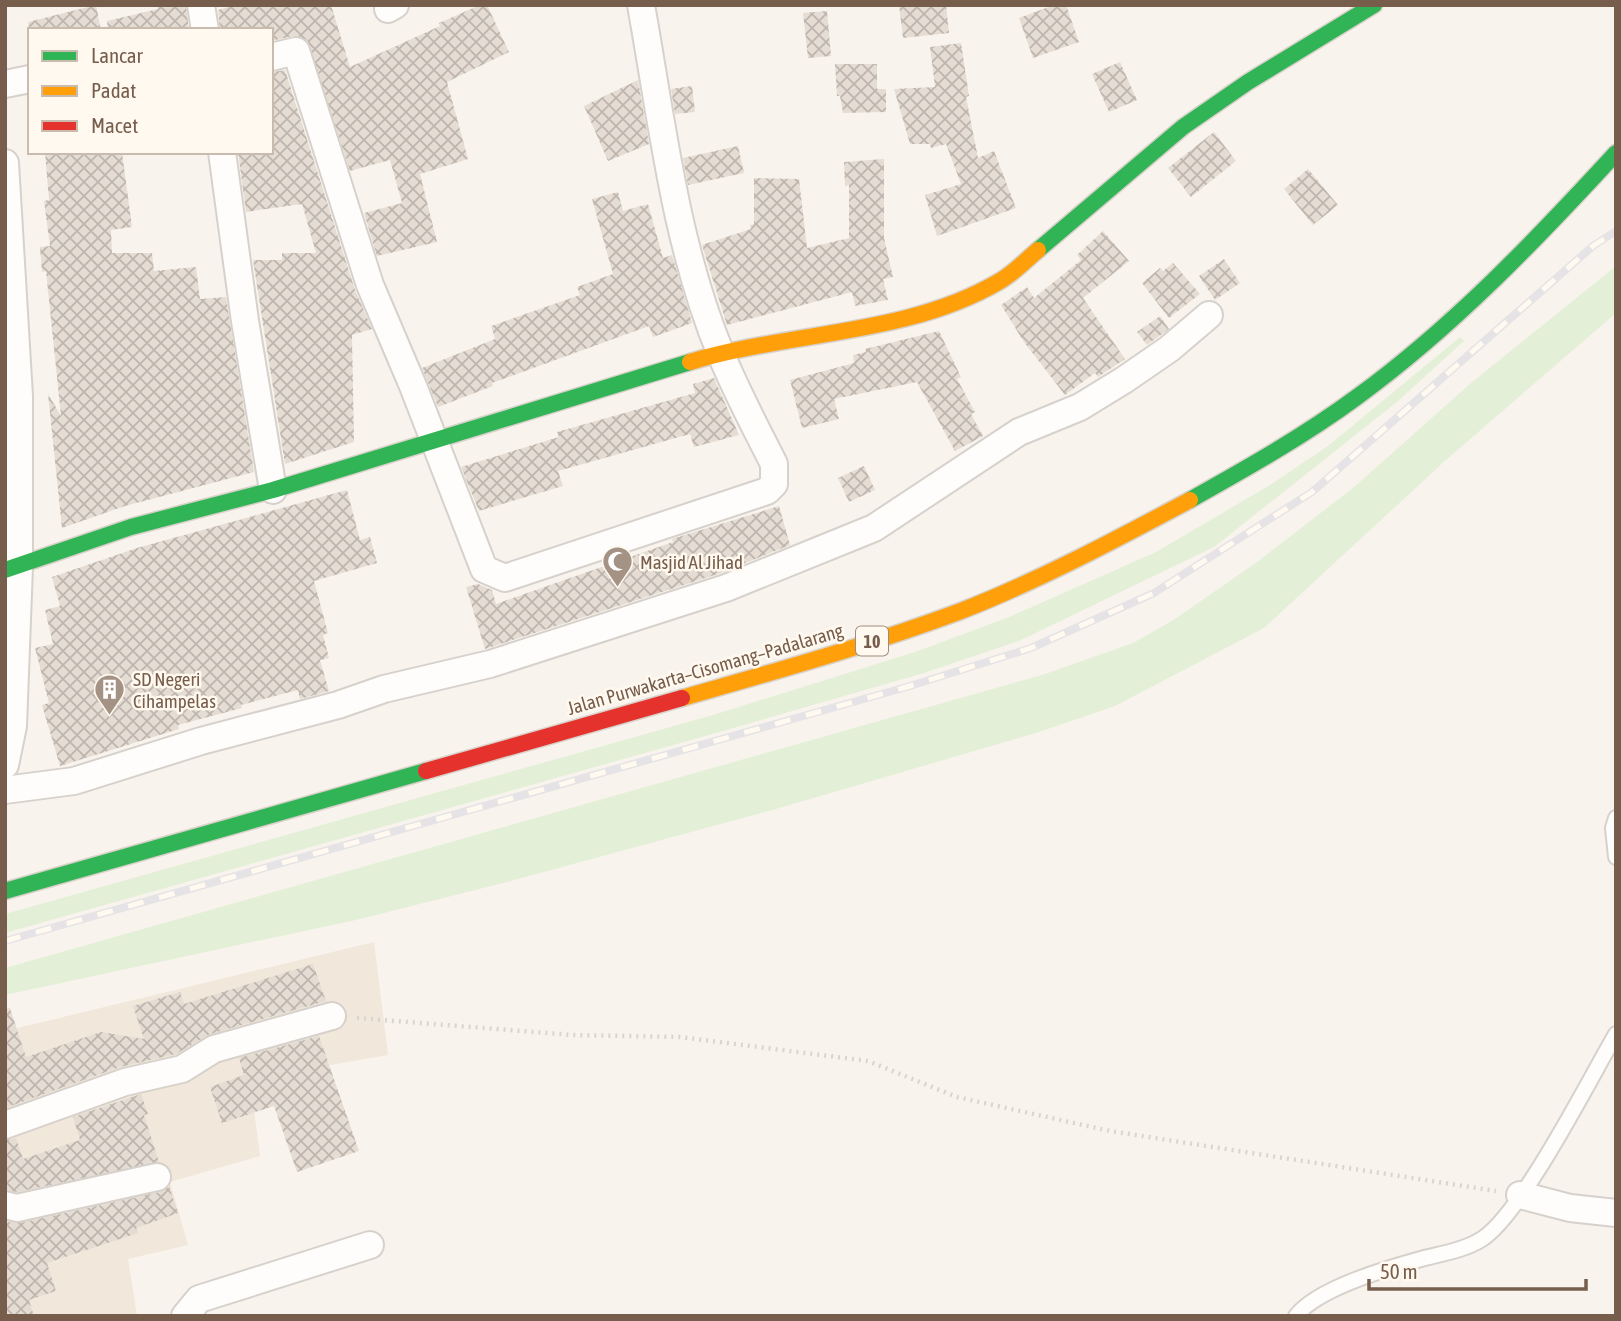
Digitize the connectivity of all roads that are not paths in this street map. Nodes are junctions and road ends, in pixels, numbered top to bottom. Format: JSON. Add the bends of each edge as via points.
{"nodes":[{"id":1,"x":201,"y":5,"type":"edge"},
{"id":2,"x":641,"y":5,"type":"edge"},
{"id":3,"x":1374,"y":5,"type":"edge"},
{"id":4,"x":205,"y":28,"type":"edge"},
{"id":5,"x":273,"y":57,"type":"edge"},
{"id":6,"x":28,"y":79,"type":"edge"},
{"id":7,"x":5,"y":84,"type":"edge"},
{"id":8,"x":1616,"y":153,"type":"edge"},
{"id":9,"x":222,"y":154,"type":"edge"},
{"id":10,"x":5,"y":163,"type":"edge"},
{"id":11,"x":1209,"y":315,"type":"dead end"},
{"id":12,"x":720,"y":353,"type":"junction"},
{"id":13,"x":433,"y":441,"type":"junction"},
{"id":14,"x":273,"y":490,"type":"junction"},
{"id":15,"x":12,"y":569,"type":"edge"},
{"id":16,"x":5,"y":765,"type":"edge"},
{"id":17,"x":5,"y":790,"type":"edge"},
{"id":18,"x":1616,"y":818,"type":"edge"},
{"id":19,"x":1616,"y":857,"type":"edge"},
{"id":20,"x":5,"y":891,"type":"edge"},
{"id":21,"x":332,"y":1016,"type":"road end"},
{"id":22,"x":1616,"y":1034,"type":"edge"},
{"id":23,"x":5,"y":1125,"type":"edge"},
{"id":24,"x":157,"y":1177,"type":"dead end"},
{"id":25,"x":1520,"y":1195,"type":"junction"},
{"id":26,"x":5,"y":1205,"type":"edge"},
{"id":27,"x":1616,"y":1213,"type":"edge"},
{"id":28,"x":369,"y":1245,"type":"dead end"},
{"id":29,"x":185,"y":1316,"type":"edge"},
{"id":30,"x":1296,"y":1316,"type":"edge"}],
"edges":[{"from":1,"to":4,"type":"street"},
{"from":2,"to":12,"type":"street","via":[[681,222]]},
{"from":3,"to":12,"type":"main road","via":[[1183,127],[1002,280],[980,293],[895,321]]},
{"from":5,"to":13,"type":"street","via":[[296,51],[369,285]]},
{"from":6,"to":7,"type":"street"},
{"from":8,"to":20,"type":"main road","name":"Jalan Purwakarta–Cisomang–Padalarang","number":"10","via":[[1558,218],[1453,319],[1381,379],[1304,434],[1216,486],[1017,587],[801,664]]},
{"from":9,"to":14,"type":"street"},
{"from":10,"to":15,"type":"street","via":[[19,396]]},
{"from":11,"to":17,"type":"street","via":[[1124,380],[1080,407],[1008,439],[874,528],[750,579],[490,664],[384,688],[74,781]]},
{"from":12,"to":13,"type":"main road"},
{"from":12,"to":13,"type":"street","via":[[774,464],[774,484],[767,491],[514,576],[496,576],[484,569]]},
{"from":13,"to":14,"type":"main road"},
{"from":14,"to":15,"type":"main road","via":[[131,527]]},
{"from":15,"to":16,"type":"street","via":[[13,726]]},
{"from":18,"to":19,"type":"lane"},
{"from":21,"to":23,"type":"street","via":[[214,1049],[182,1069],[125,1082]]},
{"from":22,"to":25,"type":"lane"},
{"from":24,"to":26,"type":"street","via":[[17,1208]]},
{"from":25,"to":27,"type":"street","via":[[1570,1208]]},
{"from":25,"to":30,"type":"lane","via":[[1482,1239],[1390,1267],[1327,1294]]},
{"from":28,"to":29,"type":"street","via":[[199,1299]]}]}
